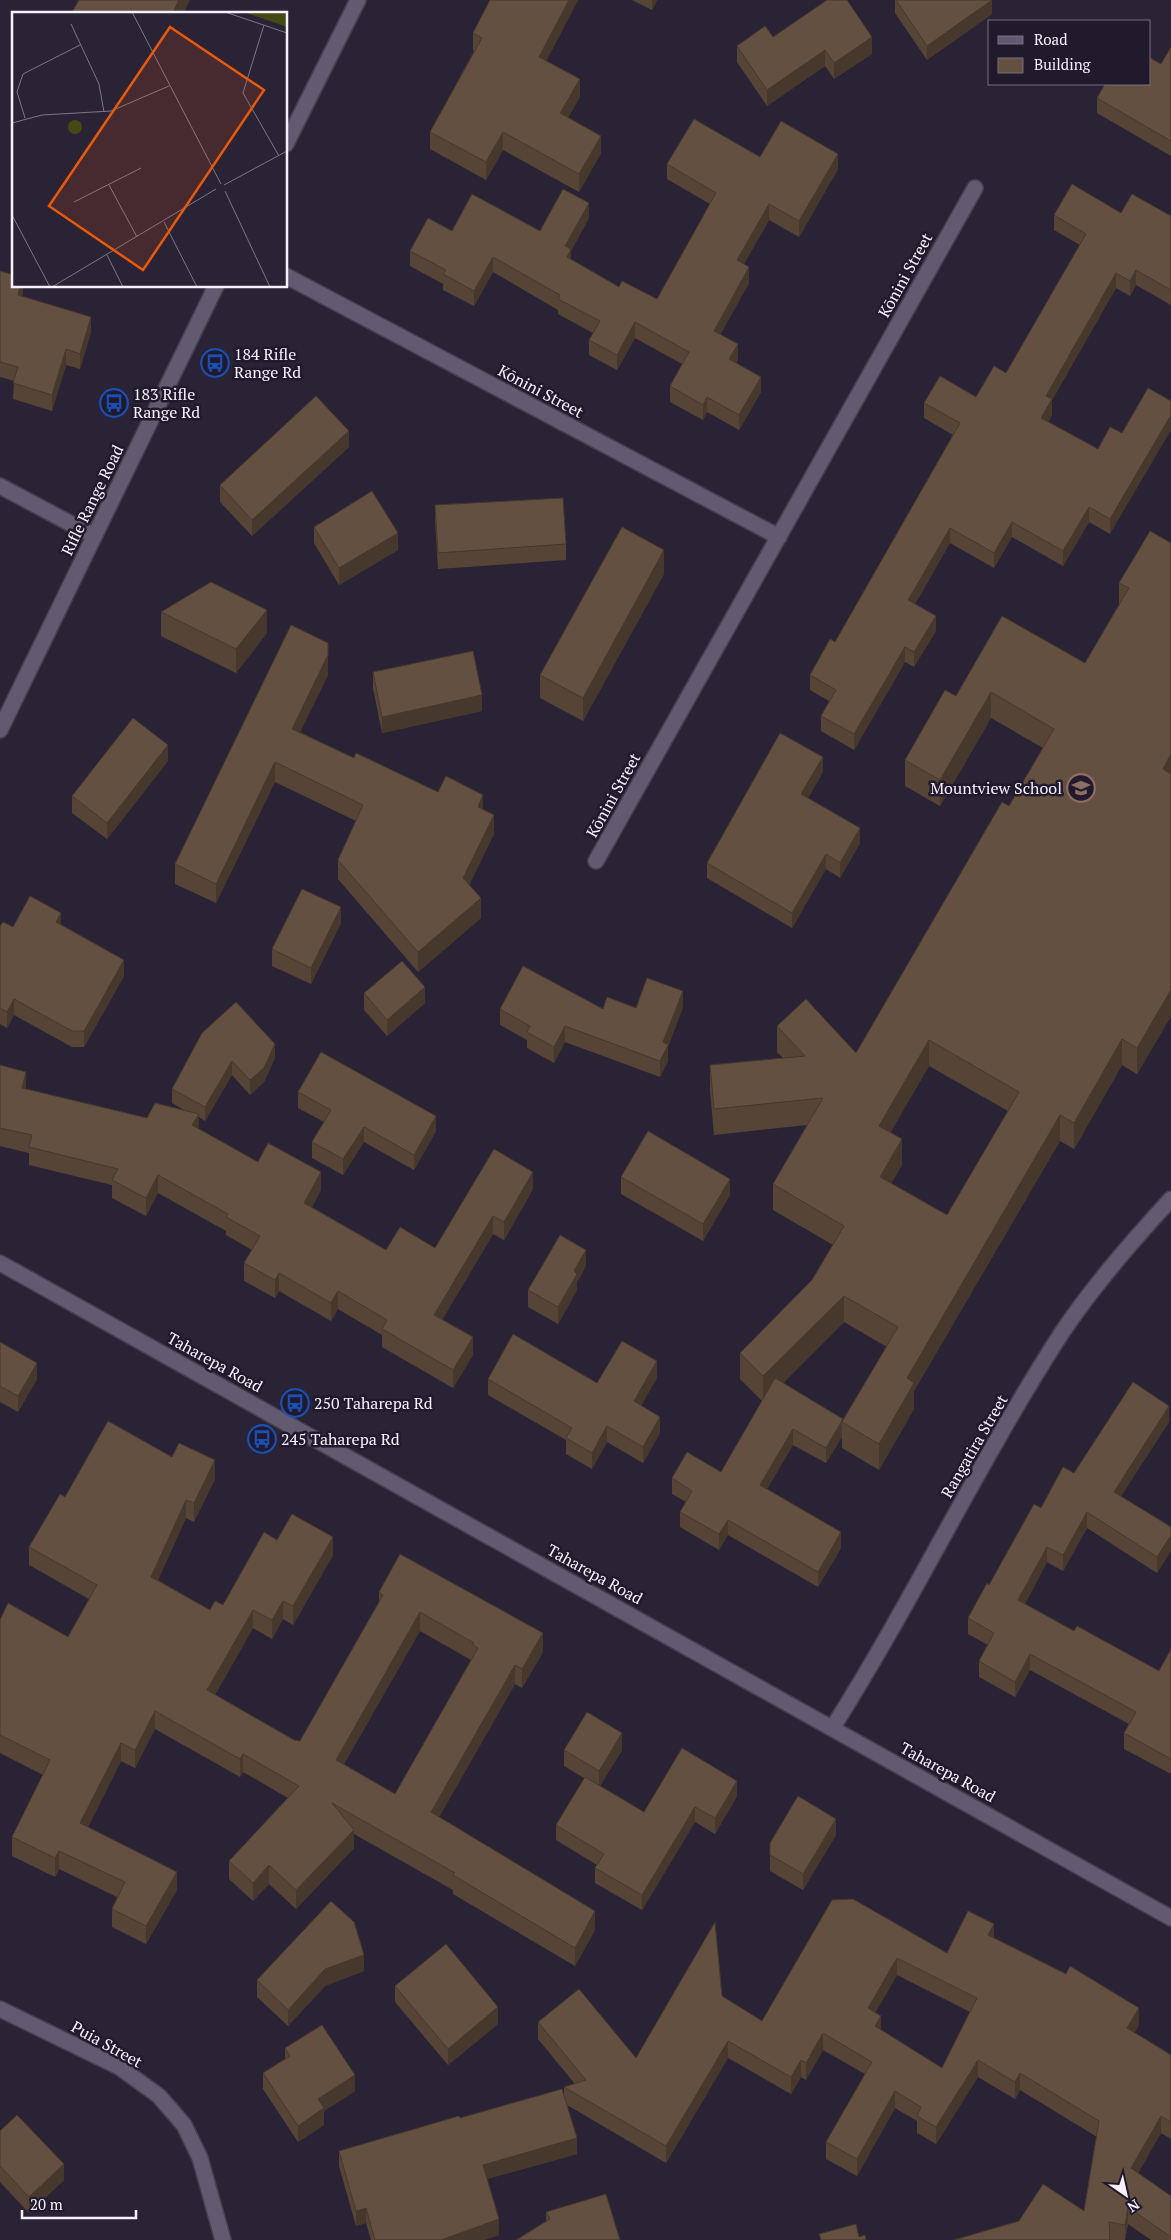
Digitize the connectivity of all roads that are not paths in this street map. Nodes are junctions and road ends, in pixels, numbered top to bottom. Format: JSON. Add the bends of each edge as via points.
{"nodes":[{"id":1,"x":358,"y":0,"type":"edge"},
{"id":2,"x":288,"y":140,"type":"edge"},
{"id":3,"x":975,"y":188,"type":"dead end"},
{"id":4,"x":288,"y":277,"type":"edge"},
{"id":5,"x":215,"y":288,"type":"edge"},
{"id":6,"x":0,"y":486,"type":"edge"},
{"id":7,"x":94,"y":536,"type":"junction"},
{"id":8,"x":779,"y":537,"type":"junction"},
{"id":9,"x":0,"y":730,"type":"edge"},
{"id":10,"x":596,"y":861,"type":"dead end"},
{"id":11,"x":1171,"y":1199,"type":"edge"},
{"id":12,"x":0,"y":1263,"type":"edge"},
{"id":13,"x":833,"y":1727,"type":"junction"},
{"id":14,"x":1171,"y":1918,"type":"edge"},
{"id":15,"x":0,"y":2009,"type":"edge"},
{"id":16,"x":223,"y":2240,"type":"edge"}],
"edges":[{"from":1,"to":2,"type":"street"},
{"from":3,"to":8,"type":"street","name":"Kōnini Street"},
{"from":4,"to":8,"type":"street","name":"Kōnini Street"},
{"from":5,"to":7,"type":"street","name":"Rifle Range Road"},
{"from":6,"to":7,"type":"street"},
{"from":7,"to":9,"type":"street","name":"Rifle Range Road"},
{"from":8,"to":10,"type":"street","name":"Kōnini Street"},
{"from":11,"to":13,"type":"street","name":"Rangatira Street","via":[[1128,1246],[1062,1332],[1008,1420]]},
{"from":12,"to":13,"type":"street","name":"Taharepa Road"},
{"from":13,"to":14,"type":"street","name":"Taharepa Road"},
{"from":15,"to":16,"type":"street","name":"Puia Street","via":[[119,2067],[160,2096],[184,2125],[200,2158]]}]}
